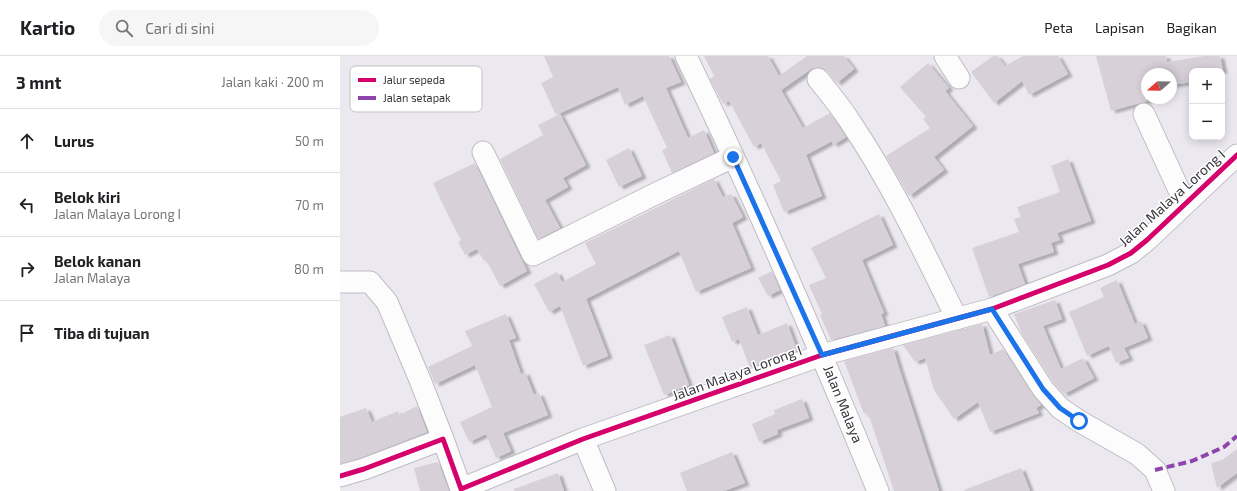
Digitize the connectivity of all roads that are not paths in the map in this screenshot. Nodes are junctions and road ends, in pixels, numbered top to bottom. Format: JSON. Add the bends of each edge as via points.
{"nodes":[{"id":1,"x":686,"y":56,"type":"edge"},
{"id":2,"x":945,"y":56,"type":"edge"},
{"id":3,"x":959,"y":78,"type":"dead end"},
{"id":4,"x":818,"y":79,"type":"dead end"},
{"id":5,"x":1144,"y":114,"type":"dead end"},
{"id":6,"x":483,"y":152,"type":"dead end"},
{"id":7,"x":1237,"y":155,"type":"edge"},
{"id":8,"x":733,"y":157,"type":"junction"},
{"id":9,"x":1185,"y":203,"type":"junction"},
{"id":10,"x":340,"y":282,"type":"edge"},
{"id":11,"x":992,"y":309,"type":"junction"},
{"id":12,"x":957,"y":319,"type":"junction"},
{"id":13,"x":822,"y":355,"type":"junction"},
{"id":14,"x":443,"y":439,"type":"junction"},
{"id":15,"x":583,"y":439,"type":"junction"},
{"id":16,"x":340,"y":476,"type":"edge"},
{"id":17,"x":461,"y":490,"type":"edge"},
{"id":18,"x":605,"y":491,"type":"edge"},
{"id":19,"x":878,"y":491,"type":"edge"},
{"id":20,"x":1164,"y":491,"type":"edge"}],
"edges":[{"from":1,"to":8,"type":"street","name":"Jalan Malaya"},
{"from":2,"to":3,"type":"street"},
{"from":4,"to":12,"type":"street","via":[[850,121],[872,156],[914,231]]},
{"from":5,"to":9,"type":"street"},
{"from":6,"to":8,"type":"street","via":[[533,255]]},
{"from":7,"to":9,"type":"street","name":"Jalan Malaya Lorong I"},
{"from":8,"to":13,"type":"street","name":"Jalan Malaya"},
{"from":9,"to":11,"type":"street","name":"Jalan Malaya Lorong I","via":[[1131,253],[1108,265]]},
{"from":10,"to":14,"type":"street","name":"Jalan Malaya Lorong I","via":[[370,282],[387,302]]},
{"from":11,"to":12,"type":"street","name":"Jalan Malaya Lorong I"},
{"from":11,"to":20,"type":"street","via":[[1043,389],[1060,408],[1137,454],[1155,470]]},
{"from":12,"to":13,"type":"street","name":"Jalan Malaya Lorong I"},
{"from":13,"to":15,"type":"street","name":"Jalan Malaya Lorong I"},
{"from":13,"to":19,"type":"street","name":"Jalan Malaya"},
{"from":14,"to":16,"type":"street"},
{"from":14,"to":17,"type":"street","name":"Jalan Malaya Lorong I"},
{"from":15,"to":17,"type":"street","name":"Jalan Malaya Lorong I"},
{"from":15,"to":18,"type":"street"}]}
